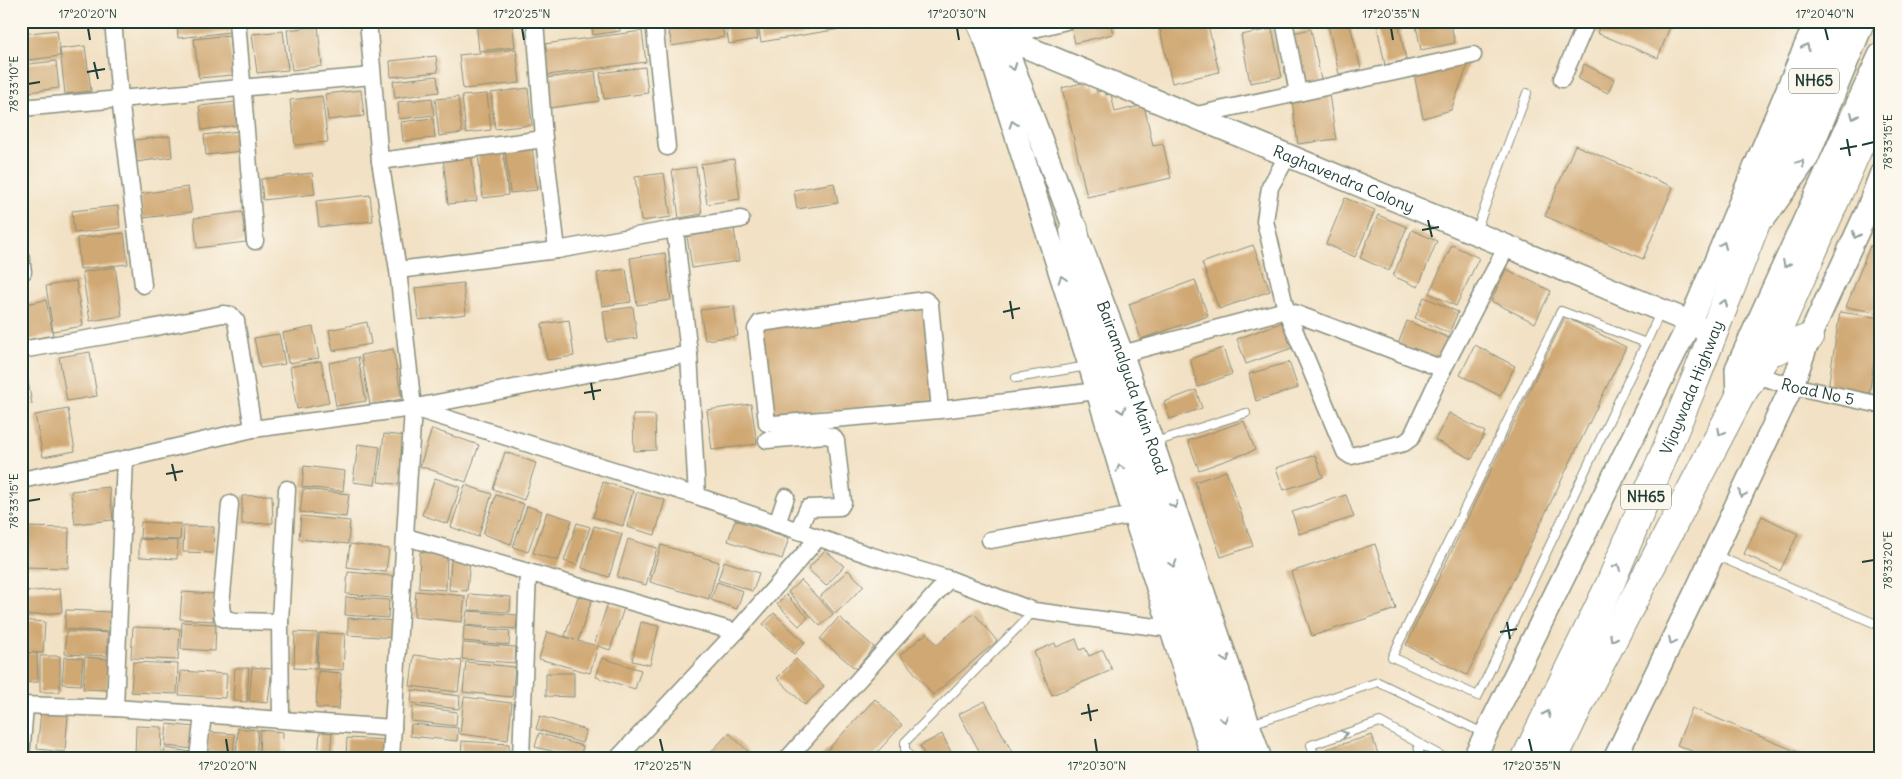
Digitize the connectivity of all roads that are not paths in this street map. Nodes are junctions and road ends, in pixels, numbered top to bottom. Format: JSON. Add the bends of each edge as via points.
{"nodes":[{"id":1,"x":113,"y":21,"type":"edge"},
{"id":2,"x":238,"y":21,"type":"edge"},
{"id":3,"x":368,"y":21,"type":"edge"},
{"id":4,"x":535,"y":21,"type":"edge"},
{"id":5,"x":654,"y":21,"type":"edge"},
{"id":6,"x":977,"y":21,"type":"edge"},
{"id":7,"x":1066,"y":21,"type":"edge"},
{"id":8,"x":1284,"y":21,"type":"edge"},
{"id":9,"x":1587,"y":21,"type":"edge"},
{"id":10,"x":1816,"y":21,"type":"edge"},
{"id":11,"x":1839,"y":21,"type":"edge"},
{"id":12,"x":1862,"y":21,"type":"edge"},
{"id":13,"x":999,"y":29,"type":"edge"},
{"id":14,"x":1473,"y":55,"type":"dead end"},
{"id":15,"x":1881,"y":56,"type":"edge"},
{"id":16,"x":372,"y":76,"type":"junction"},
{"id":17,"x":1562,"y":79,"type":"dead end"},
{"id":18,"x":243,"y":88,"type":"junction"},
{"id":19,"x":1298,"y":93,"type":"junction"},
{"id":20,"x":1527,"y":93,"type":"dead end"},
{"id":21,"x":1881,"y":96,"type":"edge"},
{"id":22,"x":120,"y":98,"type":"junction"},
{"id":23,"x":21,"y":108,"type":"edge"},
{"id":24,"x":1192,"y":116,"type":"junction"},
{"id":25,"x":544,"y":139,"type":"junction"},
{"id":26,"x":667,"y":147,"type":"dead end"},
{"id":27,"x":1288,"y":156,"type":"junction"},
{"id":28,"x":380,"y":161,"type":"junction"},
{"id":29,"x":1881,"y":174,"type":"edge"},
{"id":30,"x":1874,"y":213,"type":"edge"},
{"id":31,"x":741,"y":219,"type":"dead end"},
{"id":32,"x":1074,"y":228,"type":"junction"},
{"id":33,"x":675,"y":229,"type":"junction"},
{"id":34,"x":1754,"y":232,"type":"junction"},
{"id":35,"x":1476,"y":233,"type":"junction"},
{"id":36,"x":254,"y":241,"type":"dead end"},
{"id":37,"x":1507,"y":246,"type":"junction"},
{"id":38,"x":557,"y":250,"type":"junction"},
{"id":39,"x":398,"y":270,"type":"junction"},
{"id":40,"x":143,"y":285,"type":"dead end"},
{"id":41,"x":1286,"y":310,"type":"junction"},
{"id":42,"x":1661,"y":310,"type":"junction"},
{"id":43,"x":1701,"y":328,"type":"junction"},
{"id":44,"x":1809,"y":338,"type":"junction"},
{"id":45,"x":1646,"y":343,"type":"junction"},
{"id":46,"x":21,"y":350,"type":"edge"},
{"id":47,"x":689,"y":354,"type":"junction"},
{"id":48,"x":1122,"y":354,"type":"junction"},
{"id":49,"x":1762,"y":364,"type":"junction"},
{"id":50,"x":1090,"y":366,"type":"junction"},
{"id":51,"x":1443,"y":369,"type":"junction"},
{"id":52,"x":1016,"y":378,"type":"dead end"},
{"id":53,"x":1792,"y":386,"type":"junction"},
{"id":54,"x":1097,"y":391,"type":"junction"},
{"id":55,"x":1739,"y":398,"type":"junction"},
{"id":56,"x":1881,"y":405,"type":"edge"},
{"id":57,"x":413,"y":408,"type":"junction"},
{"id":58,"x":940,"y":410,"type":"junction"},
{"id":59,"x":1246,"y":413,"type":"dead end"},
{"id":60,"x":253,"y":429,"type":"junction"},
{"id":61,"x":767,"y":440,"type":"dead end"},
{"id":62,"x":1153,"y":442,"type":"junction"},
{"id":63,"x":125,"y":459,"type":"junction"},
{"id":64,"x":21,"y":480,"type":"edge"},
{"id":65,"x":287,"y":489,"type":"dead end"},
{"id":66,"x":697,"y":496,"type":"junction"},
{"id":67,"x":786,"y":497,"type":"dead end"},
{"id":68,"x":230,"y":504,"type":"dead end"},
{"id":69,"x":1134,"y":515,"type":"junction"},
{"id":70,"x":777,"y":524,"type":"junction"},
{"id":71,"x":798,"y":531,"type":"junction"},
{"id":72,"x":406,"y":537,"type":"junction"},
{"id":73,"x":818,"y":538,"type":"junction"},
{"id":74,"x":990,"y":540,"type":"dead end"},
{"id":75,"x":1713,"y":555,"type":"junction"},
{"id":76,"x":528,"y":572,"type":"junction"},
{"id":77,"x":949,"y":579,"type":"junction"},
{"id":78,"x":1034,"y":611,"type":"junction"},
{"id":79,"x":280,"y":622,"type":"junction"},
{"id":80,"x":1881,"y":626,"type":"edge"},
{"id":81,"x":1171,"y":630,"type":"junction"},
{"id":82,"x":736,"y":632,"type":"junction"},
{"id":83,"x":23,"y":705,"type":"edge"},
{"id":84,"x":115,"y":708,"type":"junction"},
{"id":85,"x":203,"y":714,"type":"junction"},
{"id":86,"x":281,"y":719,"type":"junction"},
{"id":87,"x":1249,"y":724,"type":"junction"},
{"id":88,"x":393,"y":728,"type":"junction"},
{"id":89,"x":1486,"y":735,"type":"junction"},
{"id":90,"x":1418,"y":744,"type":"junction"},
{"id":91,"x":21,"y":757,"type":"edge"},
{"id":92,"x":198,"y":758,"type":"edge"},
{"id":93,"x":391,"y":758,"type":"edge"},
{"id":94,"x":521,"y":758,"type":"edge"},
{"id":95,"x":618,"y":758,"type":"edge"},
{"id":96,"x":788,"y":758,"type":"edge"},
{"id":97,"x":910,"y":758,"type":"edge"},
{"id":98,"x":1213,"y":758,"type":"edge"},
{"id":99,"x":1237,"y":758,"type":"edge"},
{"id":100,"x":1260,"y":758,"type":"edge"},
{"id":101,"x":1314,"y":758,"type":"edge"},
{"id":102,"x":1420,"y":758,"type":"edge"},
{"id":103,"x":1445,"y":758,"type":"edge"},
{"id":104,"x":1474,"y":758,"type":"edge"},
{"id":105,"x":1526,"y":758,"type":"edge"},
{"id":106,"x":1554,"y":758,"type":"edge"},
{"id":107,"x":1615,"y":758,"type":"edge"}],
"edges":[{"from":1,"to":22,"type":"street"},
{"from":2,"to":18,"type":"street"},
{"from":3,"to":16,"type":"street"},
{"from":4,"to":25,"type":"street"},
{"from":5,"to":26,"type":"street"},
{"from":50,"to":6,"type":"street","one_way":true,"via":[[986,40]]},
{"from":7,"to":13,"type":"street"},
{"from":8,"to":19,"type":"street"},
{"from":9,"to":17,"type":"street"},
{"from":43,"to":10,"type":"street","one_way":true},
{"from":11,"to":34,"type":"highway","number":"NH65","via":[[1788,140]]},
{"from":34,"to":12,"type":"main road","name":"Vijaywada Highway","one_way":true,"via":[[1806,157]]},
{"from":13,"to":24,"type":"street","name":"Raghavendra Colony"},
{"from":13,"to":32,"type":"street","name":"Bairamalguda Main Road","one_way":true},
{"from":14,"to":19,"type":"street"},
{"from":15,"to":55,"type":"main road","one_way":true,"via":[[1738,369]]},
{"from":16,"to":18,"type":"street"},
{"from":16,"to":28,"type":"street"},
{"from":18,"to":22,"type":"street"},
{"from":18,"to":36,"type":"street"},
{"from":19,"to":24,"type":"street"},
{"from":20,"to":35,"type":"lane"},
{"from":21,"to":49,"type":"highway","number":"NH65"},
{"from":22,"to":23,"type":"street"},
{"from":22,"to":40,"type":"street"},
{"from":24,"to":27,"type":"street","name":"Raghavendra Colony"},
{"from":25,"to":28,"type":"street"},
{"from":25,"to":38,"type":"street"},
{"from":27,"to":35,"type":"street","name":"Raghavendra Colony"},
{"from":27,"to":41,"type":"street","via":[[1270,187],[1265,221]]},
{"from":28,"to":39,"type":"street"},
{"from":29,"to":30,"type":"street"},
{"from":30,"to":44,"type":"street","one_way":true},
{"from":31,"to":33,"type":"street"},
{"from":32,"to":48,"type":"street","name":"Bairamalguda Main Road"},
{"from":32,"to":99,"type":"highway","one_way":true,"via":[[1085,301]]},
{"from":33,"to":38,"type":"street"},
{"from":33,"to":47,"type":"street"},
{"from":43,"to":34,"type":"highway","name":"Vijaywada Highway","number":"NH65","one_way":true},
{"from":35,"to":37,"type":"street","name":"Raghavendra Colony"},
{"from":37,"to":42,"type":"street","name":"Raghavendra Colony"},
{"from":37,"to":51,"type":"street"},
{"from":38,"to":39,"type":"street"},
{"from":39,"to":57,"type":"street"},
{"from":41,"to":48,"type":"street"},
{"from":41,"to":51,"type":"street"},
{"from":41,"to":51,"type":"street","via":[[1344,452],[1352,456],[1404,443],[1411,438]]},
{"from":42,"to":43,"type":"street","name":"Raghavendra Colony"},
{"from":42,"to":45,"type":"lane"},
{"from":43,"to":89,"type":"street"},
{"from":105,"to":43,"type":"highway","name":"Vijaywada Highway","number":"NH65","one_way":true,"via":[[1610,584],[1696,378]]},
{"from":44,"to":49,"type":"highway"},
{"from":44,"to":53,"type":"street"},
{"from":45,"to":45,"type":"lane","via":[[1478,696],[1392,657],[1561,311]]},
{"from":46,"to":60,"type":"street","via":[[231,315],[236,322]]},
{"from":47,"to":57,"type":"street"},
{"from":47,"to":66,"type":"street"},
{"from":48,"to":62,"type":"street","name":"Bairamalguda Main Road"},
{"from":49,"to":53,"type":"street","name":"Road No 5"},
{"from":49,"to":55,"type":"highway","number":"NH65"},
{"from":50,"to":52,"type":"lane"},
{"from":50,"to":54,"type":"street"},
{"from":53,"to":56,"type":"street","name":"Road No 5"},
{"from":53,"to":75,"type":"street","one_way":true},
{"from":54,"to":58,"type":"street"},
{"from":69,"to":54,"type":"street","one_way":true},
{"from":55,"to":106,"type":"highway","number":"NH65","one_way":true},
{"from":57,"to":60,"type":"street"},
{"from":57,"to":66,"type":"street"},
{"from":57,"to":72,"type":"street"},
{"from":58,"to":58,"type":"street","via":[[928,301],[770,321],[760,323],[756,329],[767,423]]},
{"from":59,"to":62,"type":"lane"},
{"from":60,"to":63,"type":"street"},
{"from":61,"to":71,"type":"street","via":[[825,435],[836,441],[843,502],[840,507],[808,508]]},
{"from":62,"to":87,"type":"street","name":"Bairamalguda Main Road","one_way":true},
{"from":63,"to":64,"type":"street"},
{"from":63,"to":84,"type":"street"},
{"from":65,"to":79,"type":"street"},
{"from":66,"to":70,"type":"street"},
{"from":67,"to":70,"type":"street"},
{"from":68,"to":79,"type":"street","via":[[221,606],[223,618]]},
{"from":69,"to":74,"type":"street"},
{"from":69,"to":81,"type":"street"},
{"from":70,"to":71,"type":"street"},
{"from":71,"to":73,"type":"street"},
{"from":72,"to":76,"type":"street"},
{"from":72,"to":88,"type":"street"},
{"from":73,"to":77,"type":"street"},
{"from":73,"to":82,"type":"street"},
{"from":75,"to":80,"type":"lane"},
{"from":75,"to":107,"type":"street","one_way":true},
{"from":76,"to":82,"type":"street"},
{"from":76,"to":94,"type":"street"},
{"from":77,"to":78,"type":"street"},
{"from":77,"to":96,"type":"street"},
{"from":78,"to":81,"type":"street"},
{"from":78,"to":97,"type":"lane","via":[[905,742]]},
{"from":79,"to":86,"type":"street"},
{"from":81,"to":98,"type":"street"},
{"from":82,"to":95,"type":"street"},
{"from":83,"to":84,"type":"street"},
{"from":83,"to":91,"type":"street"},
{"from":84,"to":85,"type":"street"},
{"from":85,"to":86,"type":"street"},
{"from":85,"to":92,"type":"street"},
{"from":86,"to":88,"type":"street"},
{"from":87,"to":89,"type":"lane","via":[[1378,682]]},
{"from":87,"to":100,"type":"street","name":"Bairamalguda Main Road"},
{"from":88,"to":93,"type":"street"},
{"from":89,"to":104,"type":"street"},
{"from":101,"to":90,"type":"lane","one_way":true,"via":[[1311,745],[1380,722]]},
{"from":90,"to":102,"type":"lane"},
{"from":90,"to":103,"type":"lane"}]}
